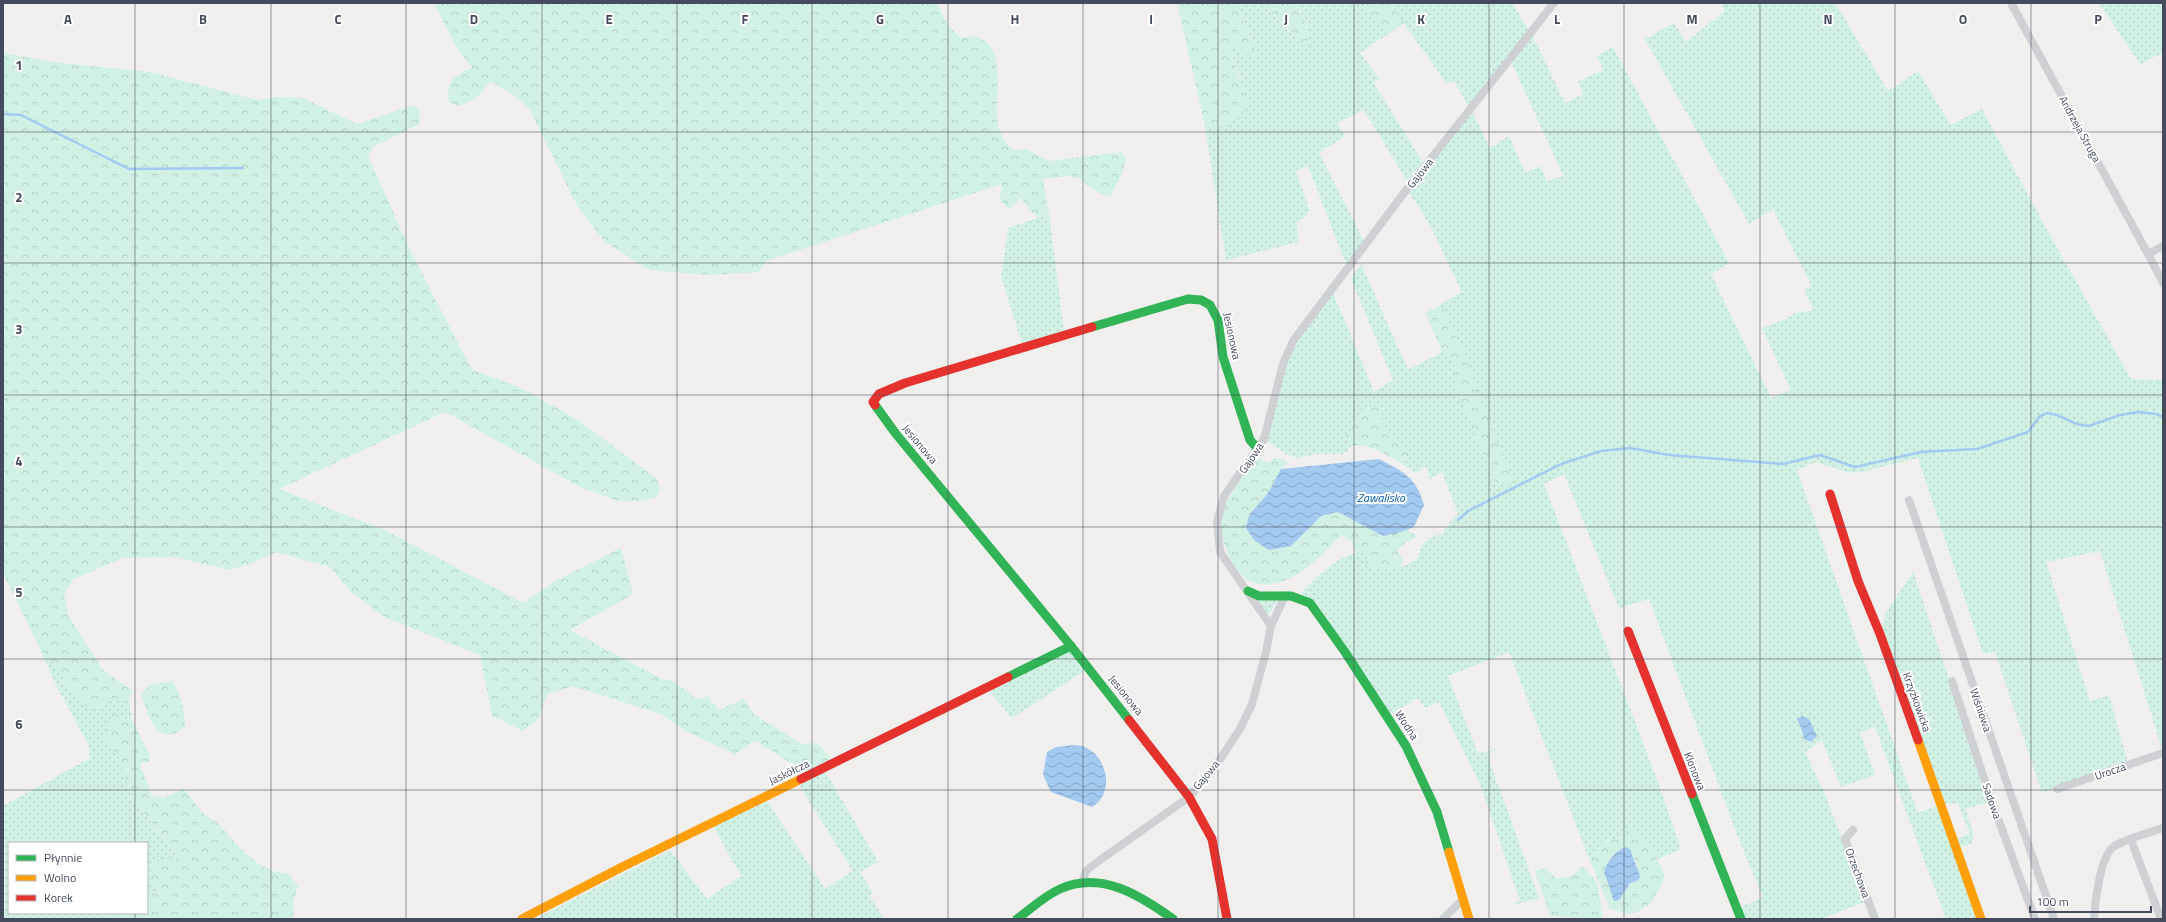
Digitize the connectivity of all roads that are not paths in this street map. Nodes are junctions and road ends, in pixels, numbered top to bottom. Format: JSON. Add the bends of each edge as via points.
{"nodes":[{"id":1,"x":1554,"y":3,"type":"edge"},
{"id":2,"x":2011,"y":3,"type":"edge"},
{"id":3,"x":2163,"y":246,"type":"edge"},
{"id":4,"x":2148,"y":254,"type":"junction"},
{"id":5,"x":2163,"y":283,"type":"edge"},
{"id":6,"x":1257,"y":448,"type":"junction"},
{"id":7,"x":1830,"y":494,"type":"dead end"},
{"id":8,"x":1909,"y":500,"type":"dead end"},
{"id":9,"x":1248,"y":591,"type":"junction"},
{"id":10,"x":1285,"y":596,"type":"junction"},
{"id":11,"x":1271,"y":626,"type":"junction"},
{"id":12,"x":1628,"y":631,"type":"dead end"},
{"id":13,"x":1069,"y":647,"type":"junction"},
{"id":14,"x":1952,"y":681,"type":"dead end"},
{"id":15,"x":2163,"y":753,"type":"edge"},
{"id":16,"x":2057,"y":789,"type":"dead end"},
{"id":17,"x":1189,"y":797,"type":"junction"},
{"id":18,"x":2163,"y":828,"type":"edge"},
{"id":19,"x":1853,"y":830,"type":"dead end"},
{"id":20,"x":2131,"y":840,"type":"junction"},
{"id":21,"x":1082,"y":883,"type":"junction"},
{"id":22,"x":1463,"y":899,"type":"junction"},
{"id":23,"x":522,"y":919,"type":"edge"},
{"id":24,"x":1017,"y":919,"type":"edge"},
{"id":25,"x":1173,"y":919,"type":"edge"},
{"id":26,"x":1227,"y":919,"type":"edge"},
{"id":27,"x":1443,"y":919,"type":"edge"},
{"id":28,"x":1469,"y":919,"type":"edge"},
{"id":29,"x":1741,"y":919,"type":"edge"},
{"id":30,"x":1875,"y":919,"type":"edge"},
{"id":31,"x":1981,"y":919,"type":"edge"},
{"id":32,"x":2035,"y":919,"type":"edge"},
{"id":33,"x":2054,"y":919,"type":"edge"},
{"id":34,"x":2094,"y":919,"type":"edge"},
{"id":35,"x":2161,"y":919,"type":"edge"}],
"edges":[{"from":1,"to":6,"type":"street","name":"Gajowa","via":[[1407,189],[1293,341],[1284,364],[1264,440]]},
{"from":2,"to":4,"type":"street","name":"Andrzeja Struga"},
{"from":3,"to":4,"type":"street"},
{"from":4,"to":5,"type":"street","name":"Andrzeja Struga"},
{"from":6,"to":9,"type":"street","name":"Gajowa","via":[[1224,496],[1217,522],[1220,552]]},
{"from":6,"to":13,"type":"street","name":"Jesionowa","via":[[1250,440],[1224,357],[1216,315],[1210,305],[1195,299],[905,383],[876,396],[873,402],[880,413]]},
{"from":7,"to":31,"type":"street","name":"Krzyżkowicka","via":[[1858,581],[1886,650]]},
{"from":8,"to":33,"type":"street","name":"Wiśniowa"},
{"from":9,"to":10,"type":"street","name":"Wodna","via":[[1259,596]]},
{"from":9,"to":11,"type":"street","name":"Gajowa"},
{"from":10,"to":11,"type":"street"},
{"from":10,"to":22,"type":"street","name":"Wodna","via":[[1300,598],[1310,603],[1406,746],[1437,812]]},
{"from":11,"to":17,"type":"street","name":"Gajowa","via":[[1252,704],[1240,729],[1213,770]]},
{"from":12,"to":29,"type":"street","name":"Klonowa"},
{"from":13,"to":17,"type":"street","name":"Jesionowa"},
{"from":13,"to":23,"type":"street","name":"Jaskółcza","via":[[622,867]]},
{"from":14,"to":32,"type":"street","name":"Sadowa","via":[[1993,805]]},
{"from":15,"to":16,"type":"street","name":"Urocza"},
{"from":17,"to":21,"type":"street","name":"Gajowa","via":[[1093,865],[1086,871]]},
{"from":17,"to":26,"type":"street","name":"Jesionowa","via":[[1212,839]]},
{"from":18,"to":20,"type":"street"},
{"from":19,"to":30,"type":"street","name":"Orzechowa","via":[[1845,838]]},
{"from":20,"to":34,"type":"street","via":[[2114,847],[2107,856]]},
{"from":20,"to":35,"type":"street"},
{"from":21,"to":24,"type":"street","via":[[1061,888]]},
{"from":21,"to":25,"type":"street","via":[[1106,884],[1134,892]]},
{"from":22,"to":27,"type":"street"},
{"from":22,"to":28,"type":"street","name":"Wodna"}]}
